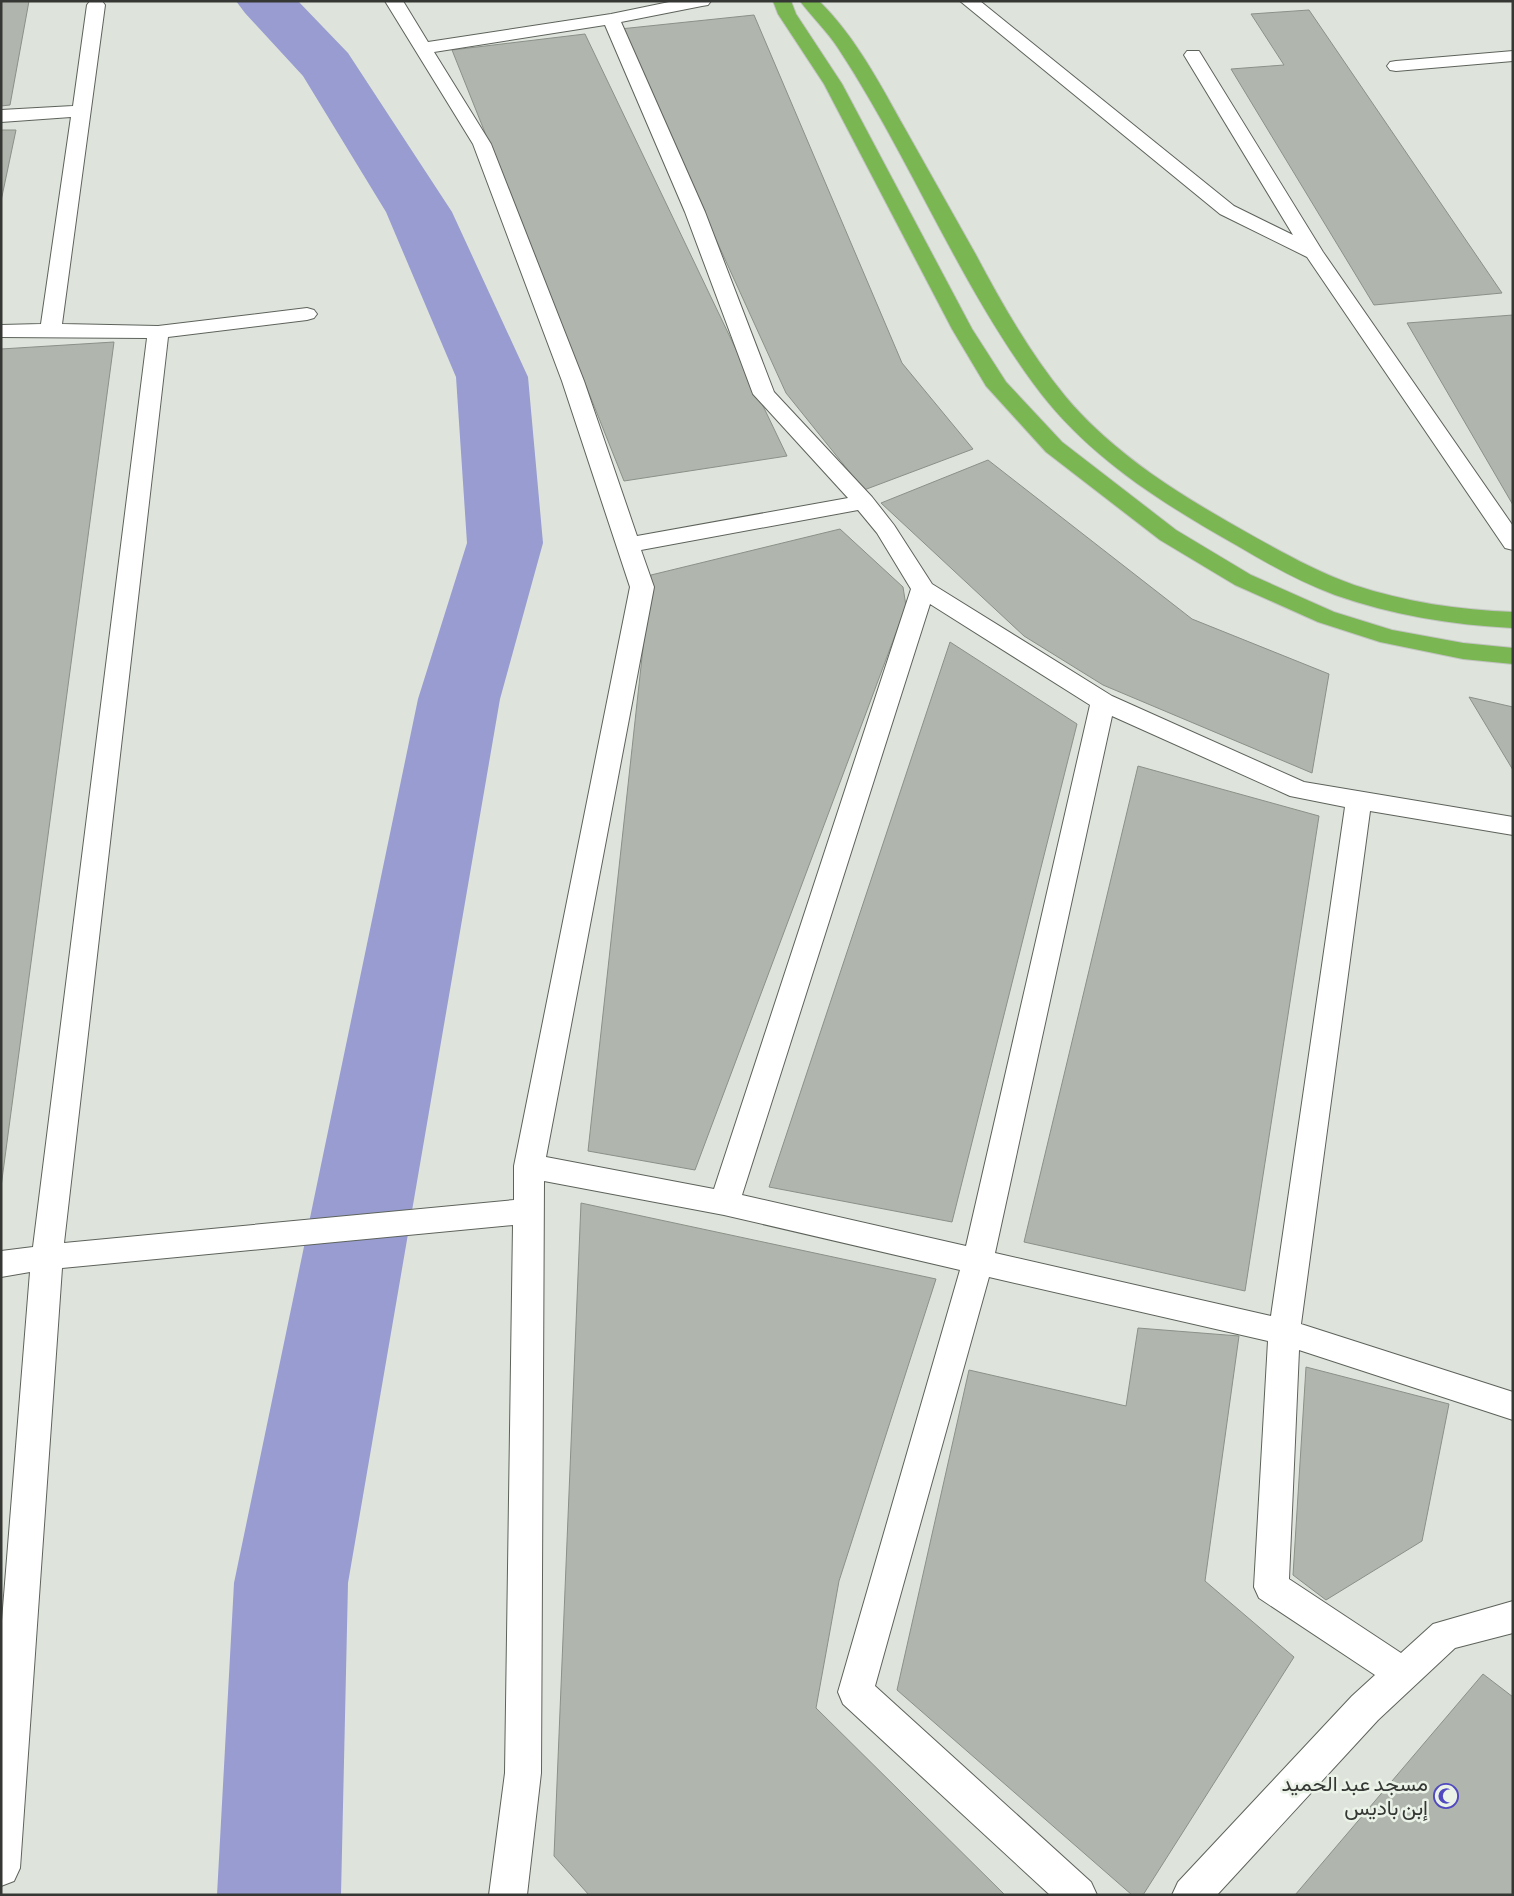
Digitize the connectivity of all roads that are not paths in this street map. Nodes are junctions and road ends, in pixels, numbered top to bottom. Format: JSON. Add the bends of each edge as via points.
{"nodes":[{"id":1,"x":394,"y":1,"type":"edge"},
{"id":2,"x":702,"y":1,"type":"edge"},
{"id":3,"x":782,"y":1,"type":"edge"},
{"id":4,"x":809,"y":1,"type":"edge"},
{"id":5,"x":969,"y":1,"type":"edge"},
{"id":6,"x":96,"y":5,"type":"dead end"},
{"id":7,"x":611,"y":19,"type":"junction"},
{"id":8,"x":424,"y":48,"type":"junction"},
{"id":9,"x":1193,"y":55,"type":"dead end"},
{"id":10,"x":1513,"y":56,"type":"edge"},
{"id":11,"x":1396,"y":66,"type":"dead end"},
{"id":12,"x":82,"y":111,"type":"junction"},
{"id":13,"x":1,"y":116,"type":"edge"},
{"id":14,"x":1314,"y":253,"type":"junction"},
{"id":15,"x":306,"y":314,"type":"dead end"},
{"id":16,"x":52,"y":330,"type":"junction"},
{"id":17,"x":1,"y":331,"type":"edge"},
{"id":18,"x":158,"y":332,"type":"junction"},
{"id":19,"x":864,"y":502,"type":"junction"},
{"id":20,"x":1513,"y":543,"type":"edge"},
{"id":21,"x":628,"y":545,"type":"junction"},
{"id":22,"x":923,"y":589,"type":"junction"},
{"id":23,"x":1513,"y":620,"type":"edge"},
{"id":24,"x":1513,"y":656,"type":"edge"},
{"id":25,"x":1103,"y":702,"type":"junction"},
{"id":26,"x":1359,"y":798,"type":"junction"},
{"id":27,"x":1513,"y":826,"type":"edge"},
{"id":28,"x":528,"y":1166,"type":"junction"},
{"id":29,"x":724,"y":1203,"type":"junction"},
{"id":30,"x":516,"y":1213,"type":"junction"},
{"id":31,"x":47,"y":1257,"type":"junction"},
{"id":32,"x":978,"y":1261,"type":"junction"},
{"id":33,"x":1,"y":1264,"type":"edge"},
{"id":34,"x":1284,"y":1332,"type":"junction"},
{"id":35,"x":1513,"y":1406,"type":"edge"},
{"id":36,"x":1513,"y":1616,"type":"edge"},
{"id":37,"x":1402,"y":1674,"type":"junction"},
{"id":38,"x":1,"y":1868,"type":"edge"},
{"id":39,"x":508,"y":1895,"type":"edge"},
{"id":40,"x":1078,"y":1895,"type":"edge"},
{"id":41,"x":1191,"y":1895,"type":"edge"}],
"edges":[{"from":1,"to":8,"type":"street"},
{"from":2,"to":7,"type":"street"},
{"from":3,"to":24,"type":"highway","via":[[787,14],[833,84],[967,337],[997,386],[1054,447],[1168,536],[1243,580],[1326,618],[1389,637],[1463,651]]},
{"from":4,"to":23,"type":"highway","via":[[847,46],[874,90],[1036,374],[1093,437],[1139,476],[1256,547],[1304,572],[1359,595],[1428,611]]},
{"from":5,"to":14,"type":"street","via":[[1227,210]]},
{"from":6,"to":12,"type":"street"},
{"from":7,"to":8,"type":"street"},
{"from":7,"to":19,"type":"street","via":[[695,212],[764,394]]},
{"from":8,"to":21,"type":"street","via":[[482,144],[573,381]]},
{"from":9,"to":14,"type":"street"},
{"from":10,"to":11,"type":"street"},
{"from":12,"to":13,"type":"street"},
{"from":12,"to":16,"type":"street"},
{"from":14,"to":20,"type":"street"},
{"from":15,"to":18,"type":"street"},
{"from":16,"to":17,"type":"street"},
{"from":16,"to":18,"type":"street"},
{"from":18,"to":31,"type":"street"},
{"from":19,"to":21,"type":"street"},
{"from":19,"to":22,"type":"street"},
{"from":21,"to":28,"type":"street","via":[[642,586]]},
{"from":22,"to":25,"type":"street"},
{"from":22,"to":29,"type":"street"},
{"from":25,"to":26,"type":"street","via":[[1299,790]]},
{"from":25,"to":32,"type":"street"},
{"from":26,"to":27,"type":"street"},
{"from":26,"to":34,"type":"street"},
{"from":28,"to":29,"type":"street"},
{"from":28,"to":30,"type":"street"},
{"from":29,"to":32,"type":"street"},
{"from":30,"to":31,"type":"street"},
{"from":30,"to":39,"type":"street","via":[[523,1773]]},
{"from":31,"to":33,"type":"street"},
{"from":31,"to":38,"type":"street"},
{"from":32,"to":34,"type":"street"},
{"from":32,"to":40,"type":"street","via":[[856,1692]]},
{"from":34,"to":35,"type":"street"},
{"from":34,"to":37,"type":"street","via":[[1271,1587]]},
{"from":36,"to":37,"type":"street","via":[[1445,1635]]},
{"from":37,"to":41,"type":"street","via":[[1365,1708]]}]}
